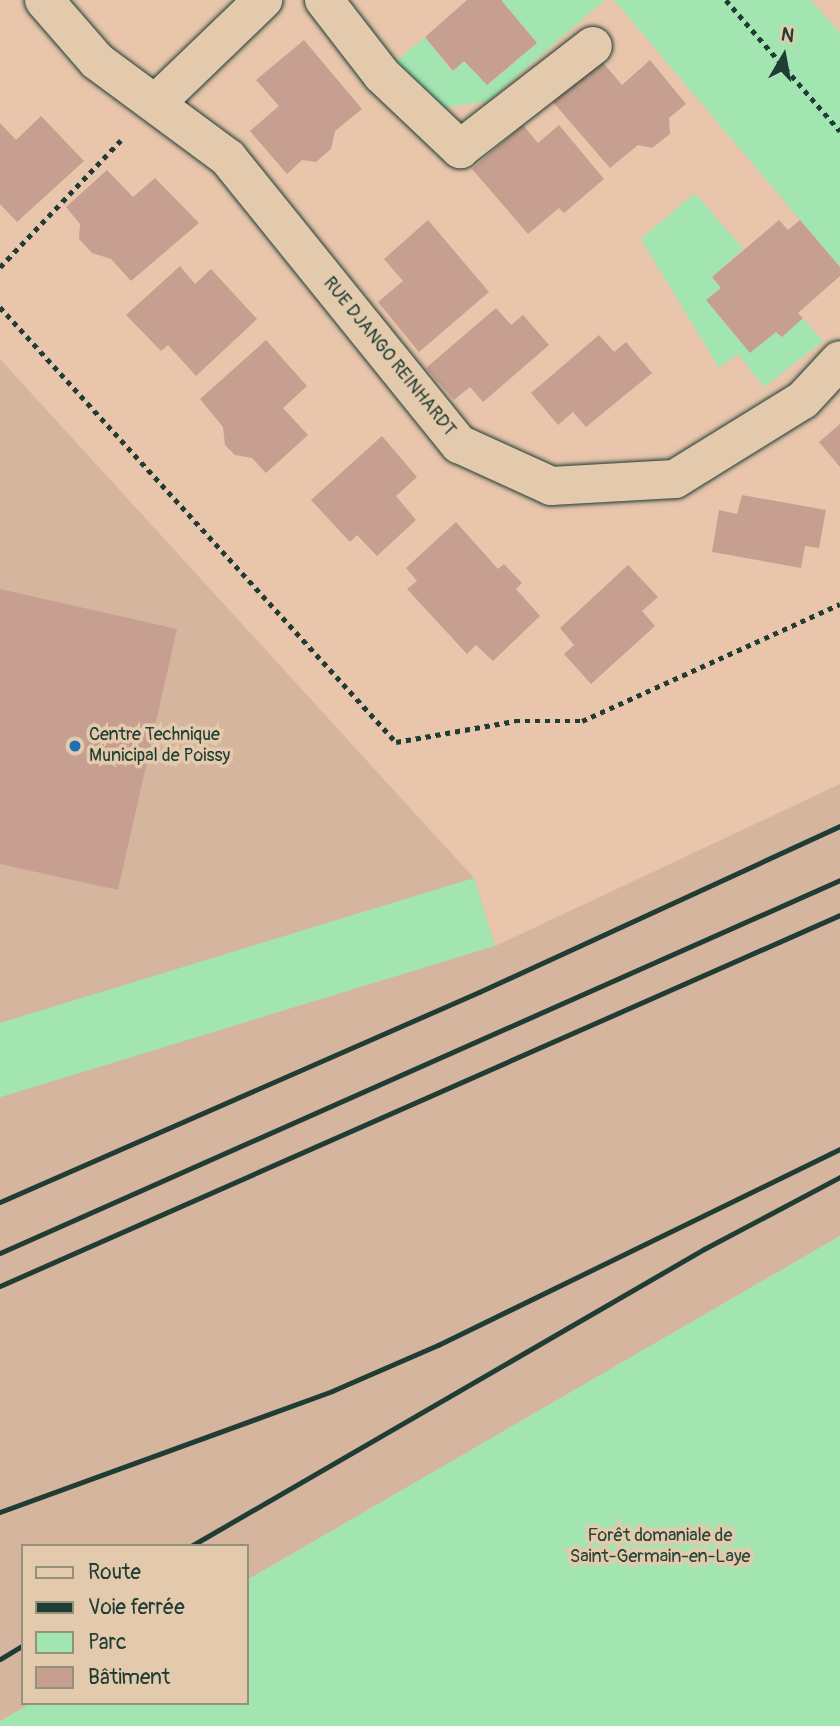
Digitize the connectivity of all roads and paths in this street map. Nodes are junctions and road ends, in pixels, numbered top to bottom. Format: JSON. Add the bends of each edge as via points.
{"nodes":[{"id":1,"x":44,"y":0,"type":"edge"},
{"id":2,"x":263,"y":0,"type":"edge"},
{"id":3,"x":324,"y":0,"type":"edge"},
{"id":4,"x":726,"y":0,"type":"edge"},
{"id":5,"x":593,"y":46,"type":"dead end"},
{"id":6,"x":156,"y":103,"type":"junction"},
{"id":7,"x":840,"y":131,"type":"edge"},
{"id":8,"x":0,"y":267,"type":"edge"},
{"id":9,"x":0,"y":307,"type":"edge"},
{"id":10,"x":840,"y":360,"type":"edge"},
{"id":11,"x":840,"y":604,"type":"edge"}],
"edges":[{"from":1,"to":6,"type":"street","name":"RUE DJANGO REINHARDT","via":[[97,61]]},
{"from":2,"to":6,"type":"street"},
{"from":3,"to":5,"type":"street","via":[[382,75],[460,149]]},
{"from":4,"to":7,"type":"path"},
{"from":6,"to":8,"type":"path"},
{"from":6,"to":10,"type":"street","name":"RUE DJANGO REINHARDT","via":[[228,158],[459,444],[551,486],[675,479],[803,400]]},
{"from":9,"to":11,"type":"path","via":[[396,742],[514,721],[582,721]]}]}
